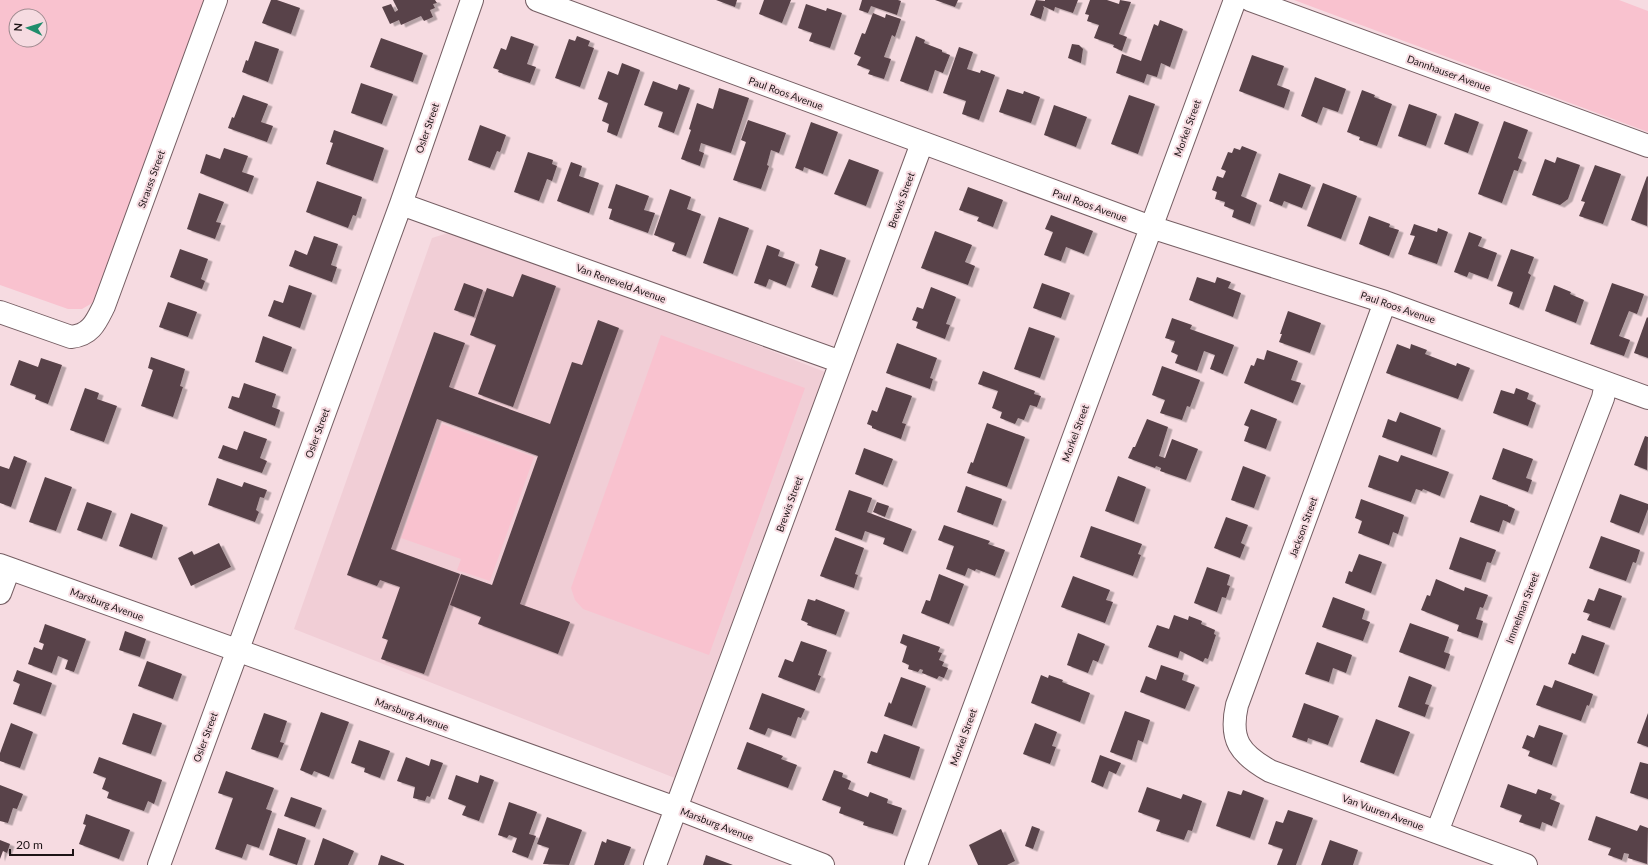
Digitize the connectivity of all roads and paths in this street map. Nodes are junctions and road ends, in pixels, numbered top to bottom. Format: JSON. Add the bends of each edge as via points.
{"nodes":[{"id":1,"x":216,"y":0,"type":"edge"},
{"id":2,"x":472,"y":0,"type":"edge"},
{"id":3,"x":537,"y":0,"type":"edge"},
{"id":4,"x":1235,"y":0,"type":"edge"},
{"id":5,"x":1250,"y":0,"type":"edge"},
{"id":6,"x":922,"y":143,"type":"junction"},
{"id":7,"x":1648,"y":146,"type":"edge"},
{"id":8,"x":401,"y":204,"type":"junction"},
{"id":9,"x":1151,"y":227,"type":"junction"},
{"id":10,"x":1385,"y":302,"type":"junction"},
{"id":11,"x":0,"y":312,"type":"edge"},
{"id":12,"x":841,"y":362,"type":"junction"},
{"id":13,"x":1606,"y":383,"type":"junction"},
{"id":14,"x":1648,"y":398,"type":"edge"},
{"id":15,"x":4,"y":567,"type":"edge"},
{"id":16,"x":0,"y":593,"type":"edge"},
{"id":17,"x":236,"y":652,"type":"junction"},
{"id":18,"x":1243,"y":753,"type":"joint"},
{"id":19,"x":676,"y":808,"type":"junction"},
{"id":20,"x":1437,"y":832,"type":"junction"},
{"id":21,"x":159,"y":865,"type":"edge"},
{"id":22,"x":655,"y":865,"type":"edge"},
{"id":23,"x":823,"y":865,"type":"edge"},
{"id":24,"x":916,"y":865,"type":"edge"},
{"id":25,"x":1526,"y":865,"type":"edge"}],
"edges":[{"from":1,"to":11,"type":"street","name":"Strauss Street","via":[[104,306],[91,330],[86,334],[64,336]]},
{"from":2,"to":8,"type":"street","name":"Osler Street"},
{"from":3,"to":6,"type":"street","name":"Paul Roos Avenue"},
{"from":4,"to":9,"type":"street","name":"Morkel Street"},
{"from":5,"to":7,"type":"street","name":"Dannhauser Avenue"},
{"from":6,"to":9,"type":"street","name":"Paul Roos Avenue"},
{"from":6,"to":12,"type":"street","name":"Brewis Street"},
{"from":8,"to":12,"type":"street","name":"Van Reneveld Avenue"},
{"from":8,"to":17,"type":"street","name":"Osler Street"},
{"from":9,"to":10,"type":"street","name":"Paul Roos Avenue"},
{"from":9,"to":24,"type":"street","name":"Morkel Street"},
{"from":10,"to":13,"type":"street","name":"Paul Roos Avenue"},
{"from":10,"to":18,"type":"street","name":"Jackson Street","via":[[1237,705],[1234,731]]},
{"from":12,"to":19,"type":"street","name":"Brewis Street"},
{"from":13,"to":14,"type":"street","name":"Paul Roos Avenue"},
{"from":13,"to":20,"type":"street","name":"Immelman Street","via":[[1603,398]]},
{"from":15,"to":16,"type":"street"},
{"from":15,"to":17,"type":"street","name":"Marsburg Avenue"},
{"from":17,"to":19,"type":"street","name":"Marsburg Avenue"},
{"from":17,"to":21,"type":"street","name":"Osler Street"},
{"from":18,"to":20,"type":"street","name":"Van Vuuren Avenue","via":[[1270,771]]},
{"from":19,"to":22,"type":"street","name":"Brewis Street"},
{"from":19,"to":23,"type":"street","name":"Marsburg Avenue"},
{"from":20,"to":25,"type":"street","name":"Van Vuuren Avenue"}]}
